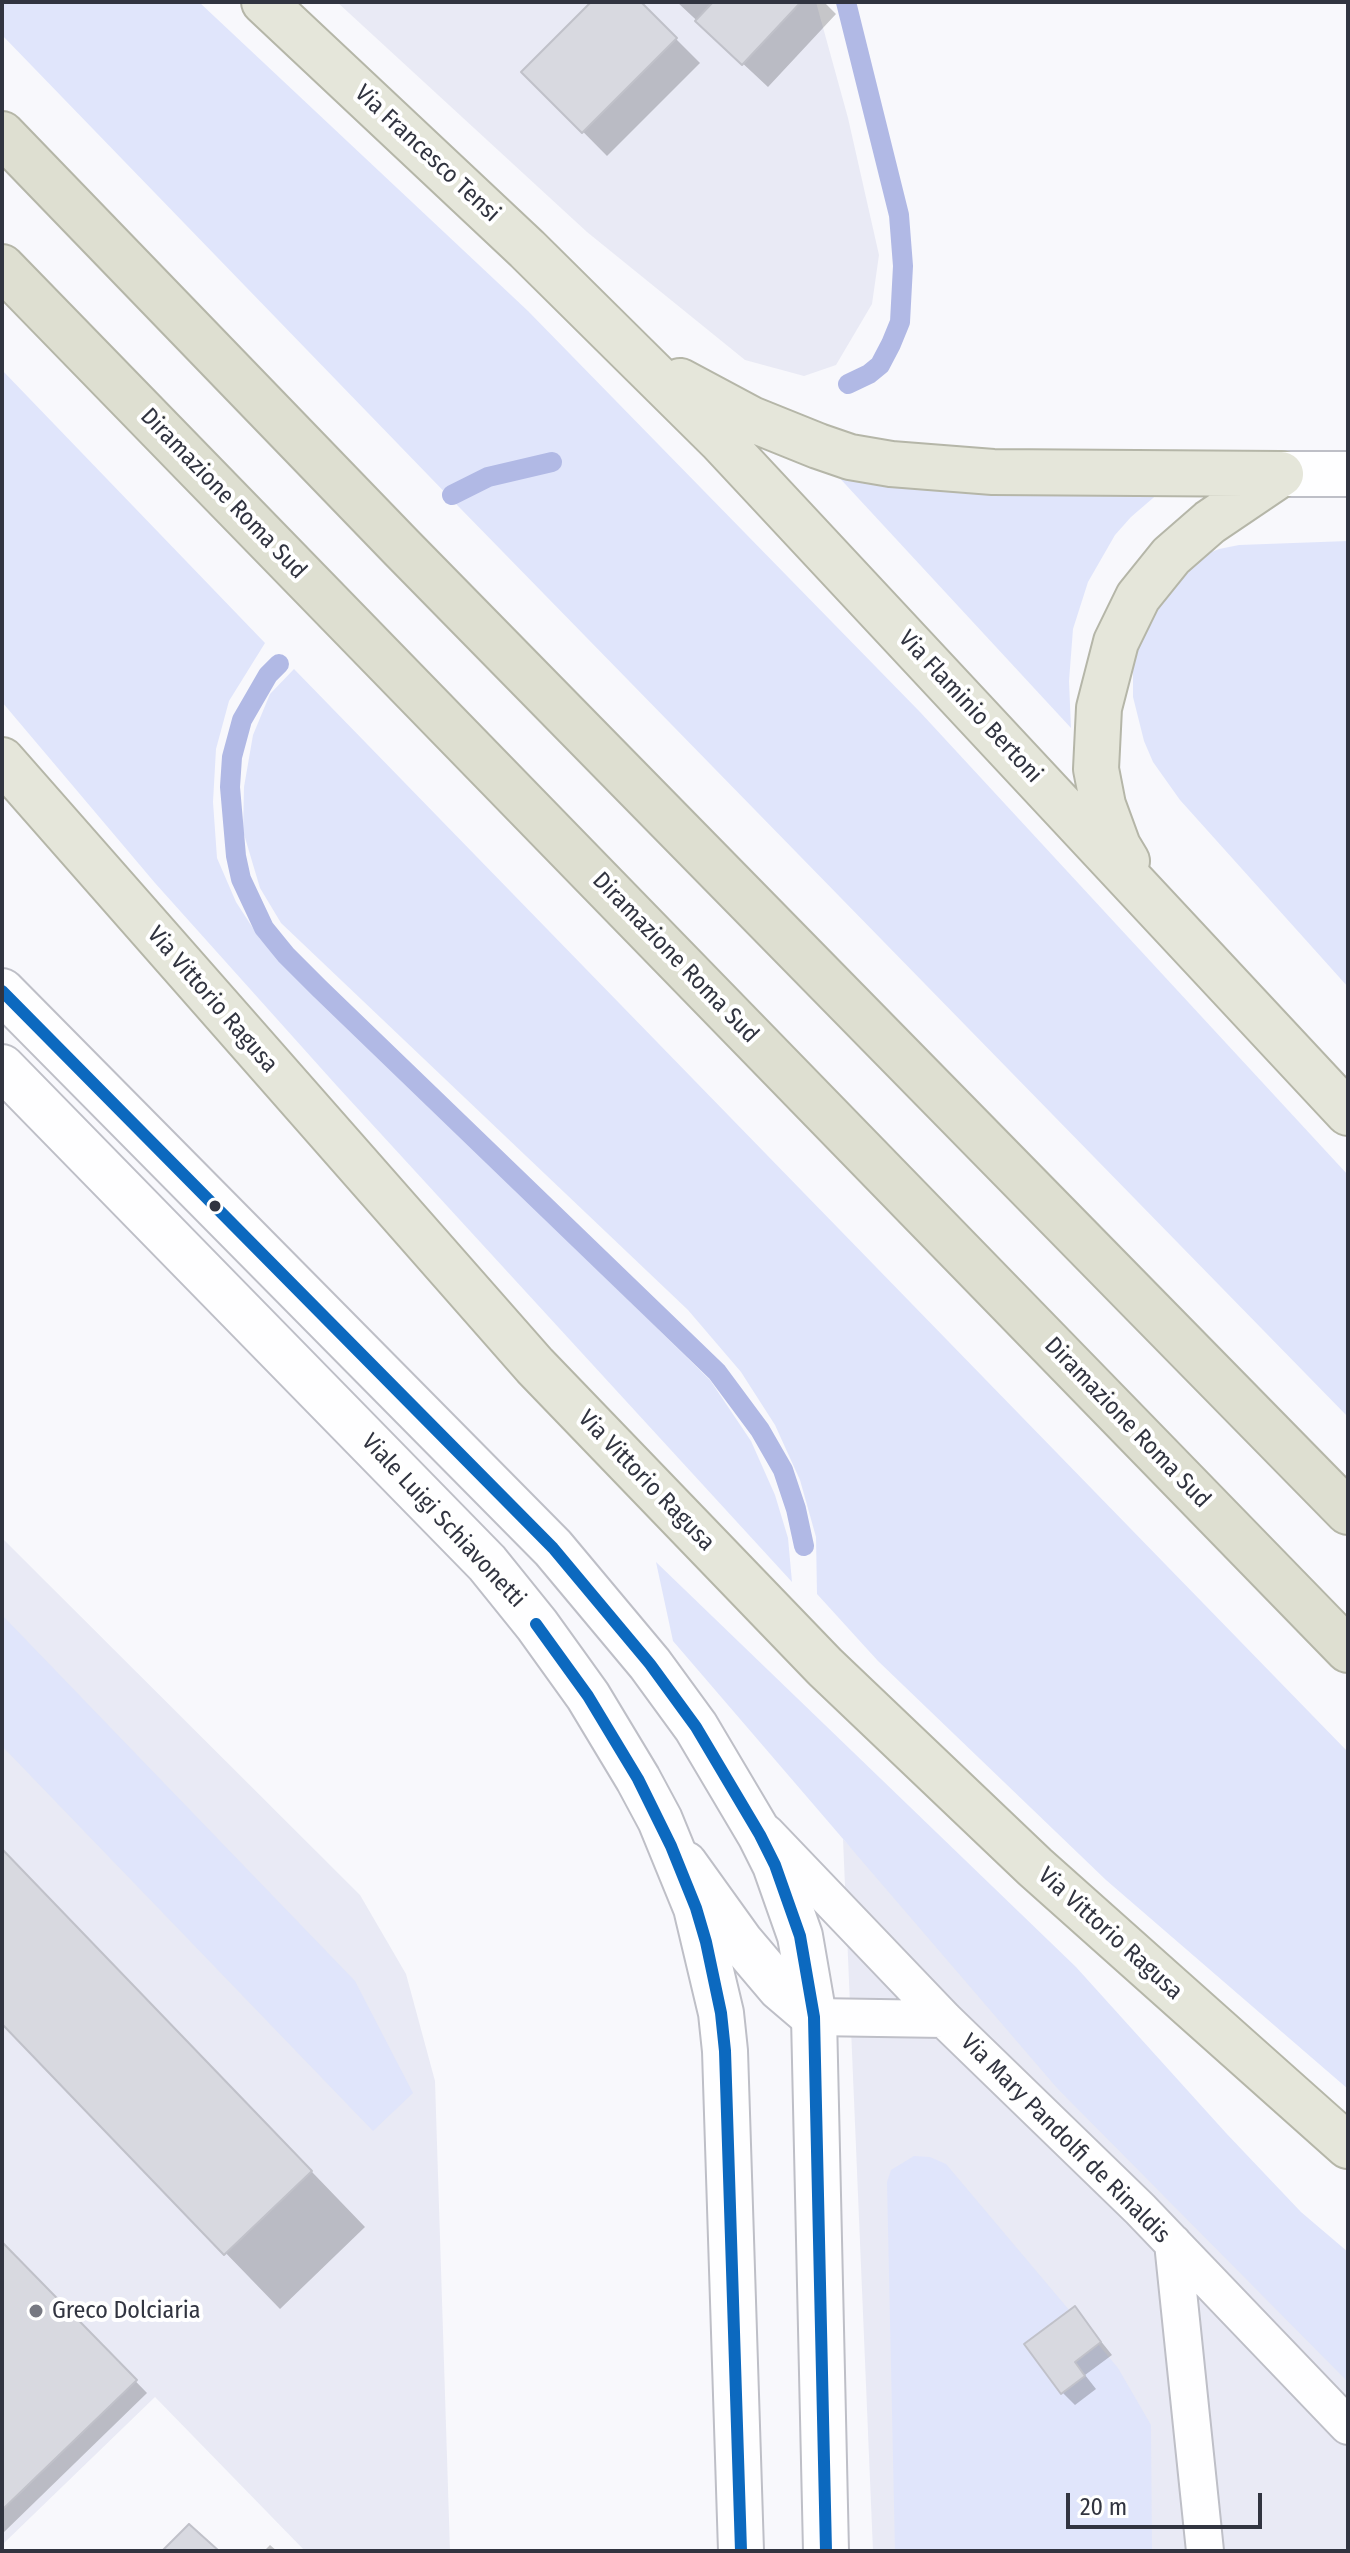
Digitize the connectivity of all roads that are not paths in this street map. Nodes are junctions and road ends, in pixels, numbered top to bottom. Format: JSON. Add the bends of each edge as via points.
{"nodes":[{"id":1,"x":264,"y":2,"type":"edge"},
{"id":2,"x":2,"y":134,"type":"edge"},
{"id":3,"x":2,"y":267,"type":"edge"},
{"id":4,"x":587,"y":308,"type":"junction"},
{"id":5,"x":1281,"y":474,"type":"junction"},
{"id":6,"x":1348,"y":474,"type":"edge"},
{"id":7,"x":2,"y":760,"type":"edge"},
{"id":8,"x":1156,"y":906,"type":"junction"},
{"id":9,"x":2,"y":991,"type":"edge"},
{"id":10,"x":1270,"y":1027,"type":"junction"},
{"id":11,"x":2,"y":1067,"type":"edge"},
{"id":12,"x":1348,"y":1095,"type":"edge"},
{"id":13,"x":1348,"y":1113,"type":"edge"},
{"id":14,"x":1348,"y":1512,"type":"edge"},
{"id":15,"x":1348,"y":1650,"type":"edge"},
{"id":16,"x":748,"y":1814,"type":"junction"},
{"id":17,"x":671,"y":1846,"type":"junction"},
{"id":18,"x":814,"y":2017,"type":"junction"},
{"id":19,"x":944,"y":2019,"type":"junction"},
{"id":20,"x":1348,"y":2146,"type":"edge"},
{"id":21,"x":1173,"y":2243,"type":"junction"},
{"id":22,"x":1348,"y":2426,"type":"edge"},
{"id":23,"x":741,"y":2551,"type":"edge"},
{"id":24,"x":826,"y":2551,"type":"edge"},
{"id":25,"x":1205,"y":2551,"type":"edge"}],
"edges":[{"from":1,"to":4,"type":"highway","name":"Via Francesco Tensi"},
{"from":2,"to":14,"type":"highway"},
{"from":3,"to":15,"type":"highway","name":"Diramazione Roma Sud"},
{"from":4,"to":5,"type":"highway","via":[[673,377],[751,419],[850,457],[993,472]]},
{"from":4,"to":8,"type":"highway","name":"Via Flaminio Bertoni","via":[[720,440]]},
{"from":5,"to":6,"type":"street"},
{"from":5,"to":8,"type":"highway","via":[[1210,522],[1154,575],[1126,618],[1106,673],[1096,769],[1103,805],[1118,846]]},
{"from":7,"to":20,"type":"highway","name":"Via Vittorio Ragusa","via":[[535,1366],[825,1667],[1035,1867]]},
{"from":8,"to":10,"type":"highway","name":"Via Flaminio Bertoni"},
{"from":9,"to":16,"type":"street","via":[[553,1548],[650,1664],[696,1727]]},
{"from":10,"to":12,"type":"highway"},
{"from":10,"to":13,"type":"highway","name":"Via Flaminio Bertoni"},
{"from":11,"to":17,"type":"street","name":"Viale Luigi Schiavonetti","via":[[495,1572],[588,1696]]},
{"from":16,"to":18,"type":"street","via":[[775,1865],[800,1936]]},
{"from":16,"to":19,"type":"lane","name":"Via Mary Pandolfi de Rinaldis"},
{"from":17,"to":18,"type":"street","via":[[751,1954]]},
{"from":17,"to":23,"type":"street","name":"Viale Luigi Schiavonetti","via":[[706,1942],[725,2051]]},
{"from":18,"to":19,"type":"lane"},
{"from":18,"to":24,"type":"street"},
{"from":19,"to":21,"type":"lane","name":"Via Mary Pandolfi de Rinaldis"},
{"from":21,"to":22,"type":"lane"},
{"from":21,"to":25,"type":"lane","name":"Via Mary Pandolfi de Rinaldis"}]}
